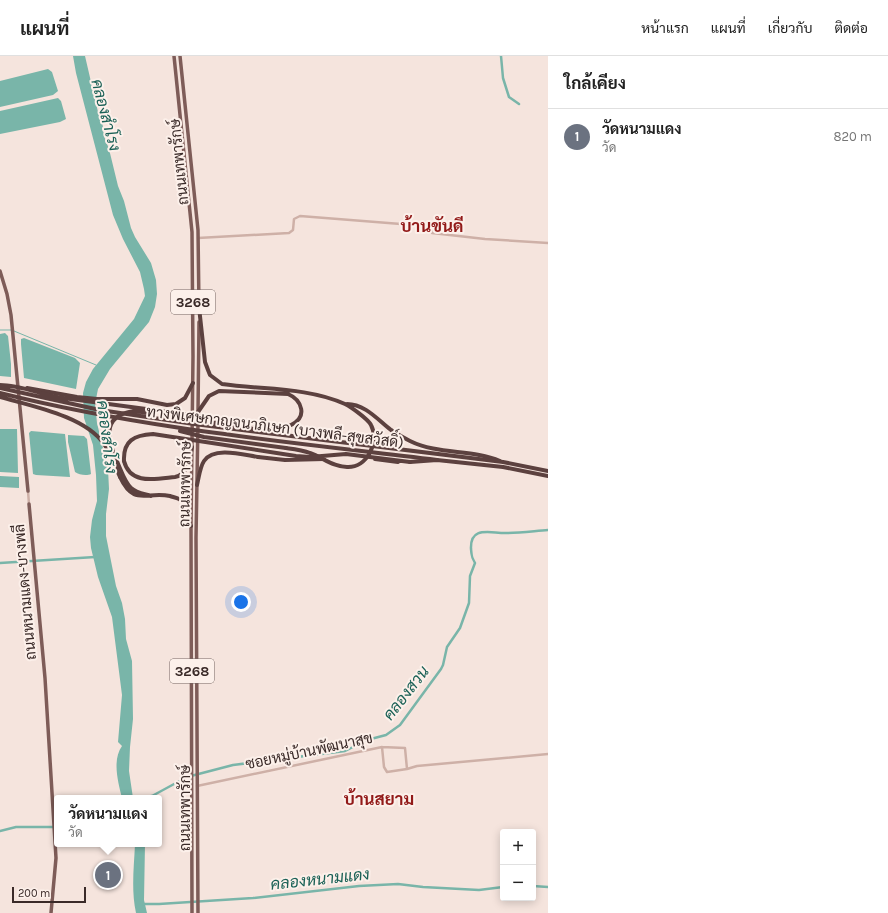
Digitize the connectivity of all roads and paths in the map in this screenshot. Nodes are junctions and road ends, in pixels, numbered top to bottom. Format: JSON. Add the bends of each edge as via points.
{"nodes":[{"id":1,"x":174,"y":56,"type":"edge"},
{"id":2,"x":180,"y":56,"type":"edge"},
{"id":3,"x":186,"y":165,"type":"junction"},
{"id":4,"x":192,"y":165,"type":"junction"},
{"id":5,"x":198,"y":238,"type":"junction"},
{"id":6,"x":548,"y":243,"type":"edge"},
{"id":7,"x":0,"y":271,"type":"edge"},
{"id":8,"x":199,"y":307,"type":"junction"},
{"id":9,"x":193,"y":383,"type":"junction"},
{"id":10,"x":0,"y":384,"type":"edge"},
{"id":11,"x":19,"y":387,"type":"junction"},
{"id":12,"x":0,"y":388,"type":"edge"},
{"id":13,"x":0,"y":393,"type":"edge"},
{"id":14,"x":0,"y":397,"type":"edge"},
{"id":15,"x":345,"y":404,"type":"junction"},
{"id":16,"x":198,"y":412,"type":"junction"},
{"id":17,"x":172,"y":428,"type":"junction"},
{"id":18,"x":277,"y":434,"type":"junction"},
{"id":19,"x":192,"y":447,"type":"junction"},
{"id":20,"x":437,"y":460,"type":"junction"},
{"id":21,"x":410,"y":462,"type":"junction"},
{"id":22,"x":503,"y":462,"type":"junction"},
{"id":23,"x":548,"y":471,"type":"edge"},
{"id":24,"x":548,"y":476,"type":"edge"},
{"id":25,"x":197,"y":485,"type":"junction"},
{"id":26,"x":28,"y":491,"type":"joint"},
{"id":27,"x":151,"y":496,"type":"junction"},
{"id":28,"x":30,"y":504,"type":"joint"},
{"id":29,"x":191,"y":526,"type":"junction"},
{"id":30,"x":196,"y":567,"type":"junction"},
{"id":31,"x":191,"y":568,"type":"junction"},
{"id":32,"x":382,"y":747,"type":"junction"},
{"id":33,"x":548,"y":754,"type":"edge"},
{"id":34,"x":407,"y":769,"type":"junction"},
{"id":35,"x":197,"y":786,"type":"junction"},
{"id":36,"x":54,"y":826,"type":"edge"},
{"id":37,"x":55,"y":847,"type":"edge"},
{"id":38,"x":51,"y":913,"type":"edge"},
{"id":39,"x":192,"y":913,"type":"edge"},
{"id":40,"x":198,"y":913,"type":"edge"}],
"edges":[{"from":1,"to":3,"type":"main road","name":"ถนนเทพารักษ์","number":"3268"},
{"from":2,"to":4,"type":"main road","name":"ถนนเทพารักษ์","number":"3268"},
{"from":3,"to":4,"type":"main road"},
{"from":3,"to":9,"type":"main road","name":"ถนนเทพารักษ์","number":"3268","via":[[192,232]]},
{"from":4,"to":5,"type":"main road","name":"ถนนเทพารักษ์","number":"3268"},
{"from":5,"to":6,"type":"street","via":[[289,233],[293,230],[294,219],[300,216],[429,227],[432,233]]},
{"from":5,"to":8,"type":"main road","name":"ถนนเทพารักษ์","number":"3268"},
{"from":7,"to":26,"type":"main road","name":"ถนนหนามแดง-บางพลี","via":[[13,332]]},
{"from":8,"to":15,"type":"highway","via":[[206,362],[214,380],[222,384],[295,391]]},
{"from":8,"to":16,"type":"main road","name":"ถนนเทพารักษ์","number":"3268"},
{"from":9,"to":11,"type":"highway","bridge":true,"via":[[180,402],[167,405],[129,399],[94,399]]},
{"from":9,"to":19,"type":"main road","name":"ถนนเทพารักษ์","number":"3268"},
{"from":10,"to":11,"type":"highway","bridge":true},
{"from":11,"to":16,"type":"highway","bridge":true,"via":[[63,398],[276,426],[287,426],[296,422],[301,414],[301,405],[288,394],[219,391],[209,396]]},
{"from":12,"to":18,"type":"highway","name":"ทางพิเศษกาญจนาภิเษก (บางพลี-สุขสวัสดิ์)","bridge":true,"via":[[134,415]]},
{"from":13,"to":17,"type":"highway","name":"ทางพิเศษกาญจนาภิเษก (บางพลี-สุขสวัสดิ์)","bridge":true},
{"from":14,"to":27,"type":"highway","bridge":true,"via":[[49,410],[90,430],[104,444],[120,478],[130,492]]},
{"from":15,"to":17,"type":"highway","bridge":true,"via":[[366,418],[374,433],[371,452],[362,462],[346,468],[311,453],[204,437]]},
{"from":15,"to":22,"type":"highway","bridge":true,"via":[[353,404],[363,409],[392,431],[420,445],[476,454]]},
{"from":16,"to":25,"type":"main road","name":"ถนนเทพารักษ์","number":"3268"},
{"from":17,"to":20,"type":"highway","name":"ทางพิเศษกาญจนาภิเษก (บางพลี-สุขสวัสดิ์)","bridge":true},
{"from":18,"to":22,"type":"highway","name":"ทางพิเศษกาญจนาภิเษก (บางพลี-สุขสวัสดิ์)","bridge":true},
{"from":18,"to":27,"type":"highway","bridge":true,"via":[[134,411],[120,415],[114,419],[108,438],[116,460],[130,487]]},
{"from":19,"to":21,"type":"highway","bridge":true,"via":[[186,468],[175,477],[138,478],[129,472],[124,461],[125,448],[129,442],[139,435],[152,434],[296,456],[346,454]]},
{"from":19,"to":29,"type":"main road","name":"ถนนเทพารักษ์","number":"3268"},
{"from":20,"to":21,"type":"highway","bridge":true},
{"from":20,"to":24,"type":"highway","name":"ทางพิเศษกาญจนาภิเษก (บางพลี-สุขสวัสดิ์)","via":[[503,467]]},
{"from":21,"to":25,"type":"highway","bridge":true,"via":[[347,456],[285,460],[222,452],[204,460]]},
{"from":22,"to":23,"type":"highway","name":"ทางพิเศษกาญจนาภิเษก (บางพลี-สุขสวัสดิ์)","bridge":true},
{"from":25,"to":30,"type":"main road","name":"ถนนเทพารักษ์","number":"3268"},
{"from":26,"to":28,"type":"street","name":"ถนนหนามแดง-บางพลี"},
{"from":27,"to":29,"type":"highway","via":[[179,499],[184,505],[186,518]]},
{"from":28,"to":36,"type":"main road","name":"ถนนหนามแดง-บางพลี","via":[[49,729]]},
{"from":29,"to":31,"type":"main road","name":"ถนนเทพารักษ์","number":"3268"},
{"from":30,"to":31,"type":"main road"},
{"from":30,"to":35,"type":"main road","name":"ถนนเทพารักษ์","number":"3268"},
{"from":31,"to":39,"type":"main road","name":"ถนนเทพารักษ์","number":"3268"},
{"from":32,"to":34,"type":"street","via":[[405,748]]},
{"from":32,"to":34,"type":"street","name":"ซอยหมู่บ้านพัฒนาสุข","via":[[387,772]]},
{"from":32,"to":35,"type":"street","name":"ซอยหมู่บ้านพัฒนาสุข"},
{"from":33,"to":34,"type":"street","name":"ซอยหมู่บ้านพัฒนาสุข"},
{"from":35,"to":40,"type":"main road","name":"ถนนเทพารักษ์","number":"3268"},
{"from":37,"to":38,"type":"main road","name":"ถนนหนามแดง-บางพลี"}]}
